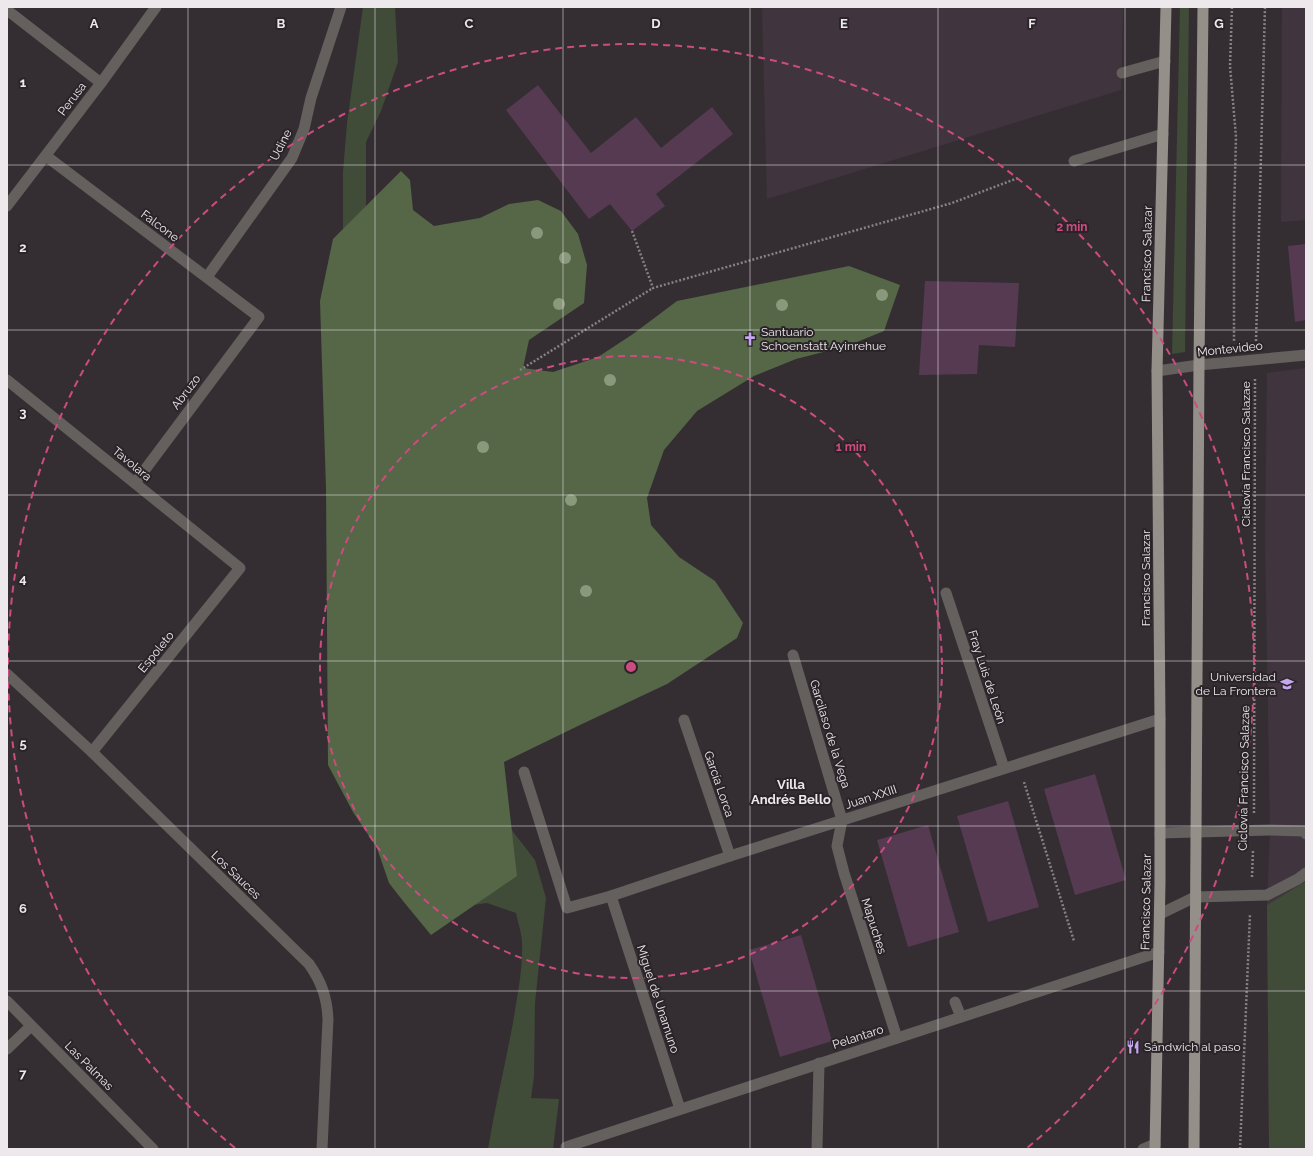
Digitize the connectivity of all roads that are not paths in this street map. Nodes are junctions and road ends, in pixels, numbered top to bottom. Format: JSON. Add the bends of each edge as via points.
{"nodes":[{"id":1,"x":156,"y":7,"type":"edge"},
{"id":2,"x":341,"y":7,"type":"edge"},
{"id":3,"x":1166,"y":7,"type":"edge"},
{"id":4,"x":1203,"y":7,"type":"edge"},
{"id":5,"x":7,"y":10,"type":"edge"},
{"id":6,"x":1165,"y":61,"type":"junction"},
{"id":7,"x":1122,"y":73,"type":"dead end"},
{"id":8,"x":101,"y":83,"type":"junction"},
{"id":9,"x":1163,"y":134,"type":"junction"},
{"id":10,"x":46,"y":156,"type":"junction"},
{"id":11,"x":1074,"y":162,"type":"dead end"},
{"id":12,"x":7,"y":206,"type":"edge"},
{"id":13,"x":207,"y":277,"type":"junction"},
{"id":14,"x":259,"y":317,"type":"joint"},
{"id":15,"x":1306,"y":355,"type":"edge"},
{"id":16,"x":1198,"y":364,"type":"junction"},
{"id":17,"x":1157,"y":371,"type":"junction"},
{"id":18,"x":7,"y":380,"type":"edge"},
{"id":19,"x":135,"y":483,"type":"junction"},
{"id":20,"x":240,"y":568,"type":"joint"},
{"id":21,"x":946,"y":593,"type":"dead end"},
{"id":22,"x":793,"y":655,"type":"dead end"},
{"id":23,"x":7,"y":674,"type":"edge"},
{"id":24,"x":1160,"y":719,"type":"junction"},
{"id":25,"x":684,"y":720,"type":"dead end"},
{"id":26,"x":92,"y":752,"type":"junction"},
{"id":27,"x":1004,"y":768,"type":"junction"},
{"id":28,"x":524,"y":772,"type":"dead end"},
{"id":29,"x":842,"y":820,"type":"junction"},
{"id":30,"x":1196,"y":832,"type":"junction"},
{"id":31,"x":1160,"y":833,"type":"junction"},
{"id":32,"x":1306,"y":834,"type":"edge"},
{"id":33,"x":730,"y":856,"type":"junction"},
{"id":34,"x":1306,"y":873,"type":"edge"},
{"id":35,"x":611,"y":896,"type":"junction"},
{"id":36,"x":1196,"y":898,"type":"junction"},
{"id":37,"x":1160,"y":914,"type":"junction"},
{"id":38,"x":1159,"y":952,"type":"junction"},
{"id":39,"x":7,"y":1001,"type":"edge"},
{"id":40,"x":955,"y":1002,"type":"dead end"},
{"id":41,"x":961,"y":1017,"type":"junction"},
{"id":42,"x":31,"y":1026,"type":"junction"},
{"id":43,"x":897,"y":1038,"type":"junction"},
{"id":44,"x":7,"y":1049,"type":"edge"},
{"id":45,"x":819,"y":1064,"type":"junction"},
{"id":46,"x":680,"y":1109,"type":"junction"},
{"id":47,"x":1155,"y":1146,"type":"edge"},
{"id":48,"x":566,"y":1147,"type":"dead end"},
{"id":49,"x":152,"y":1149,"type":"edge"},
{"id":50,"x":322,"y":1149,"type":"edge"},
{"id":51,"x":817,"y":1149,"type":"edge"},
{"id":52,"x":1143,"y":1149,"type":"edge"},
{"id":53,"x":1194,"y":1149,"type":"edge"}],
"edges":[{"from":1,"to":8,"type":"street","name":"Perusa"},
{"from":2,"to":13,"type":"street","name":"Udine","via":[[311,98],[304,129],[292,158]]},
{"from":3,"to":6,"type":"main road","name":"Francisco Salazar"},
{"from":4,"to":16,"type":"main road"},
{"from":5,"to":8,"type":"street"},
{"from":6,"to":7,"type":"street"},
{"from":6,"to":9,"type":"main road","name":"Francisco Salazar"},
{"from":8,"to":10,"type":"street","name":"Perusa"},
{"from":9,"to":11,"type":"street"},
{"from":9,"to":17,"type":"main road","name":"Francisco Salazar"},
{"from":10,"to":12,"type":"street","name":"Perusa"},
{"from":10,"to":13,"type":"street","name":"Falcone"},
{"from":13,"to":14,"type":"street","name":"Falcone"},
{"from":14,"to":19,"type":"street","name":"Abruzo"},
{"from":15,"to":16,"type":"street","name":"Montevideo"},
{"from":16,"to":17,"type":"street","name":"Montevideo"},
{"from":16,"to":30,"type":"main road"},
{"from":17,"to":24,"type":"main road","name":"Francisco Salazar"},
{"from":18,"to":19,"type":"street","name":"Tavolara"},
{"from":19,"to":20,"type":"street","name":"Tavolara"},
{"from":20,"to":26,"type":"street","name":"Espoleto"},
{"from":21,"to":27,"type":"street","name":"Fray Luis de León"},
{"from":22,"to":29,"type":"street","name":"Garcilaso de la Vega"},
{"from":23,"to":26,"type":"street","name":"Los Sauces"},
{"from":24,"to":27,"type":"street","name":"Juan XXIII"},
{"from":24,"to":31,"type":"main road","name":"Francisco Salazar"},
{"from":25,"to":33,"type":"street","name":"García Lorca"},
{"from":26,"to":50,"type":"street","name":"Los Sauces","via":[[309,964],[317,976],[325,996],[328,1019]]},
{"from":27,"to":29,"type":"street","name":"Juan XXIII"},
{"from":28,"to":35,"type":"street","name":"Juan XXIII","via":[[567,908]]},
{"from":29,"to":33,"type":"street","name":"Juan XXIII"},
{"from":29,"to":43,"type":"street","name":"Mapuches","via":[[837,846]]},
{"from":30,"to":31,"type":"street"},
{"from":30,"to":32,"type":"street","via":[[1270,830]]},
{"from":30,"to":36,"type":"main road"},
{"from":31,"to":37,"type":"main road","name":"Francisco Salazar"},
{"from":33,"to":35,"type":"street","name":"Juan XXIII"},
{"from":34,"to":36,"type":"street","via":[[1267,895]]},
{"from":35,"to":46,"type":"street","name":"Miguel de Unamuno"},
{"from":36,"to":37,"type":"street"},
{"from":36,"to":53,"type":"main road"},
{"from":37,"to":38,"type":"main road","name":"Francisco Salazar"},
{"from":38,"to":41,"type":"street","name":"Pelantaro"},
{"from":38,"to":47,"type":"main road","name":"Francisco Salazar"},
{"from":39,"to":42,"type":"street","name":"Las Palmas"},
{"from":40,"to":41,"type":"street"},
{"from":41,"to":43,"type":"street","name":"Pelantaro"},
{"from":42,"to":44,"type":"street"},
{"from":42,"to":49,"type":"street","name":"Las Palmas"},
{"from":43,"to":45,"type":"street","name":"Pelantaro"},
{"from":45,"to":46,"type":"street","name":"Pelantaro"},
{"from":45,"to":51,"type":"street"},
{"from":46,"to":48,"type":"street","name":"Pelantaro"},
{"from":47,"to":52,"type":"street"}]}
